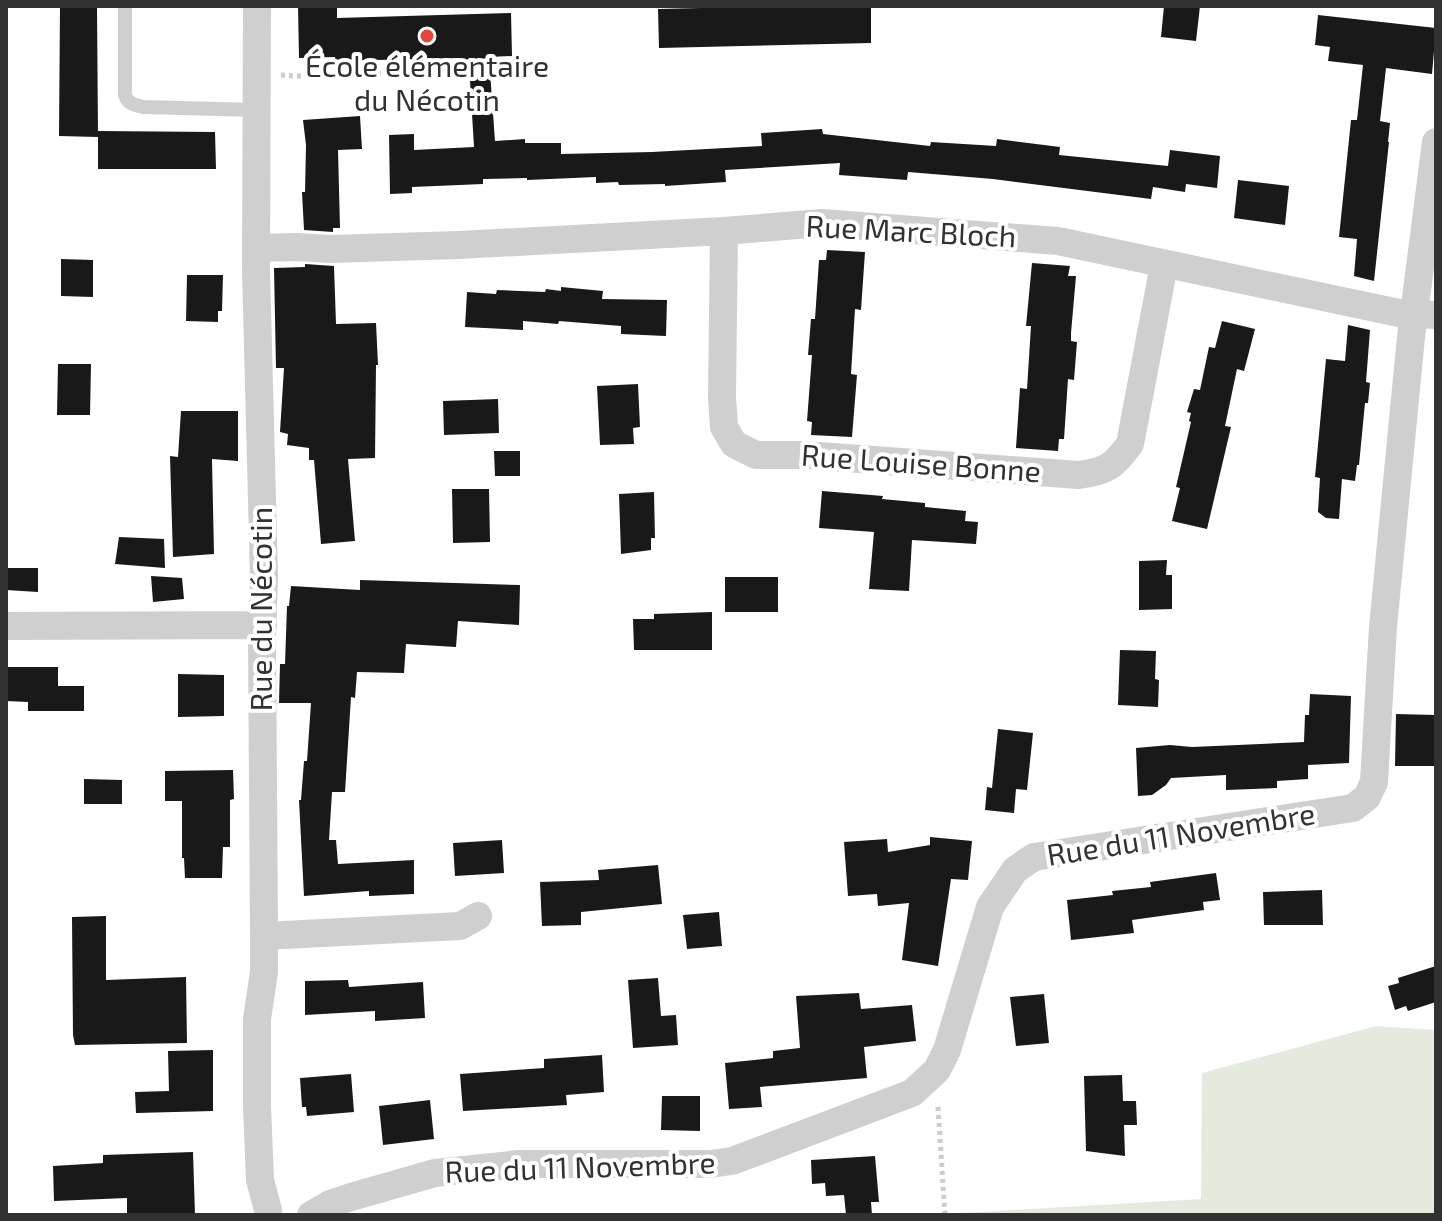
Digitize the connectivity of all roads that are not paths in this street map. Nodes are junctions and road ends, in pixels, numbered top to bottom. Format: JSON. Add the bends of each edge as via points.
{"nodes":[{"id":1,"x":125,"y":6,"type":"edge"},
{"id":2,"x":257,"y":6,"type":"edge"},
{"id":3,"x":258,"y":110,"type":"junction"},
{"id":4,"x":1436,"y":142,"type":"edge"},
{"id":5,"x":724,"y":231,"type":"junction"},
{"id":6,"x":256,"y":248,"type":"junction"},
{"id":7,"x":1164,"y":265,"type":"junction"},
{"id":8,"x":1425,"y":315,"type":"edge"},
{"id":9,"x":263,"y":625,"type":"junction"},
{"id":10,"x":6,"y":626,"type":"edge"},
{"id":11,"x":478,"y":916,"type":"dead end"},
{"id":12,"x":264,"y":936,"type":"junction"},
{"id":13,"x":264,"y":1212,"type":"edge"},
{"id":14,"x":312,"y":1215,"type":"edge"}],
"edges":[{"from":1,"to":3,"type":"lane","via":[[127,101],[143,107]]},
{"from":2,"to":3,"type":"street","name":"Rue du Nécotin"},
{"from":3,"to":6,"type":"street","name":"Rue du Nécotin"},
{"from":4,"to":8,"type":"street","name":"Rue du 11 Novembre"},
{"from":5,"to":6,"type":"street","name":"Rue Marc Bloch","via":[[459,245]]},
{"from":5,"to":7,"type":"street","name":"Rue Marc Bloch","via":[[822,223],[932,231],[1058,241]]},
{"from":5,"to":7,"type":"street","name":"Rue Louise Bonne","via":[[724,427],[734,444],[756,455],[1099,472],[1117,462],[1130,444]]},
{"from":6,"to":9,"type":"street","name":"Rue du Nécotin"},
{"from":7,"to":8,"type":"street","name":"Rue Marc Bloch"},
{"from":8,"to":14,"type":"street","name":"Rue du 11 Novembre","via":[[1383,627],[1374,782],[1367,797],[1353,808],[1034,857],[1015,870],[990,907],[947,1050],[937,1070],[912,1093],[732,1161],[519,1164],[435,1173],[330,1204]]},
{"from":9,"to":10,"type":"street"},
{"from":9,"to":12,"type":"street","name":"Rue du Nécotin"},
{"from":11,"to":12,"type":"street","via":[[460,926]]},
{"from":12,"to":13,"type":"street","name":"Rue du Nécotin","via":[[257,1019]]},
{"from":13,"to":14,"type":"street","name":"Rue du Nécotin","via":[[291,1205]]}]}
